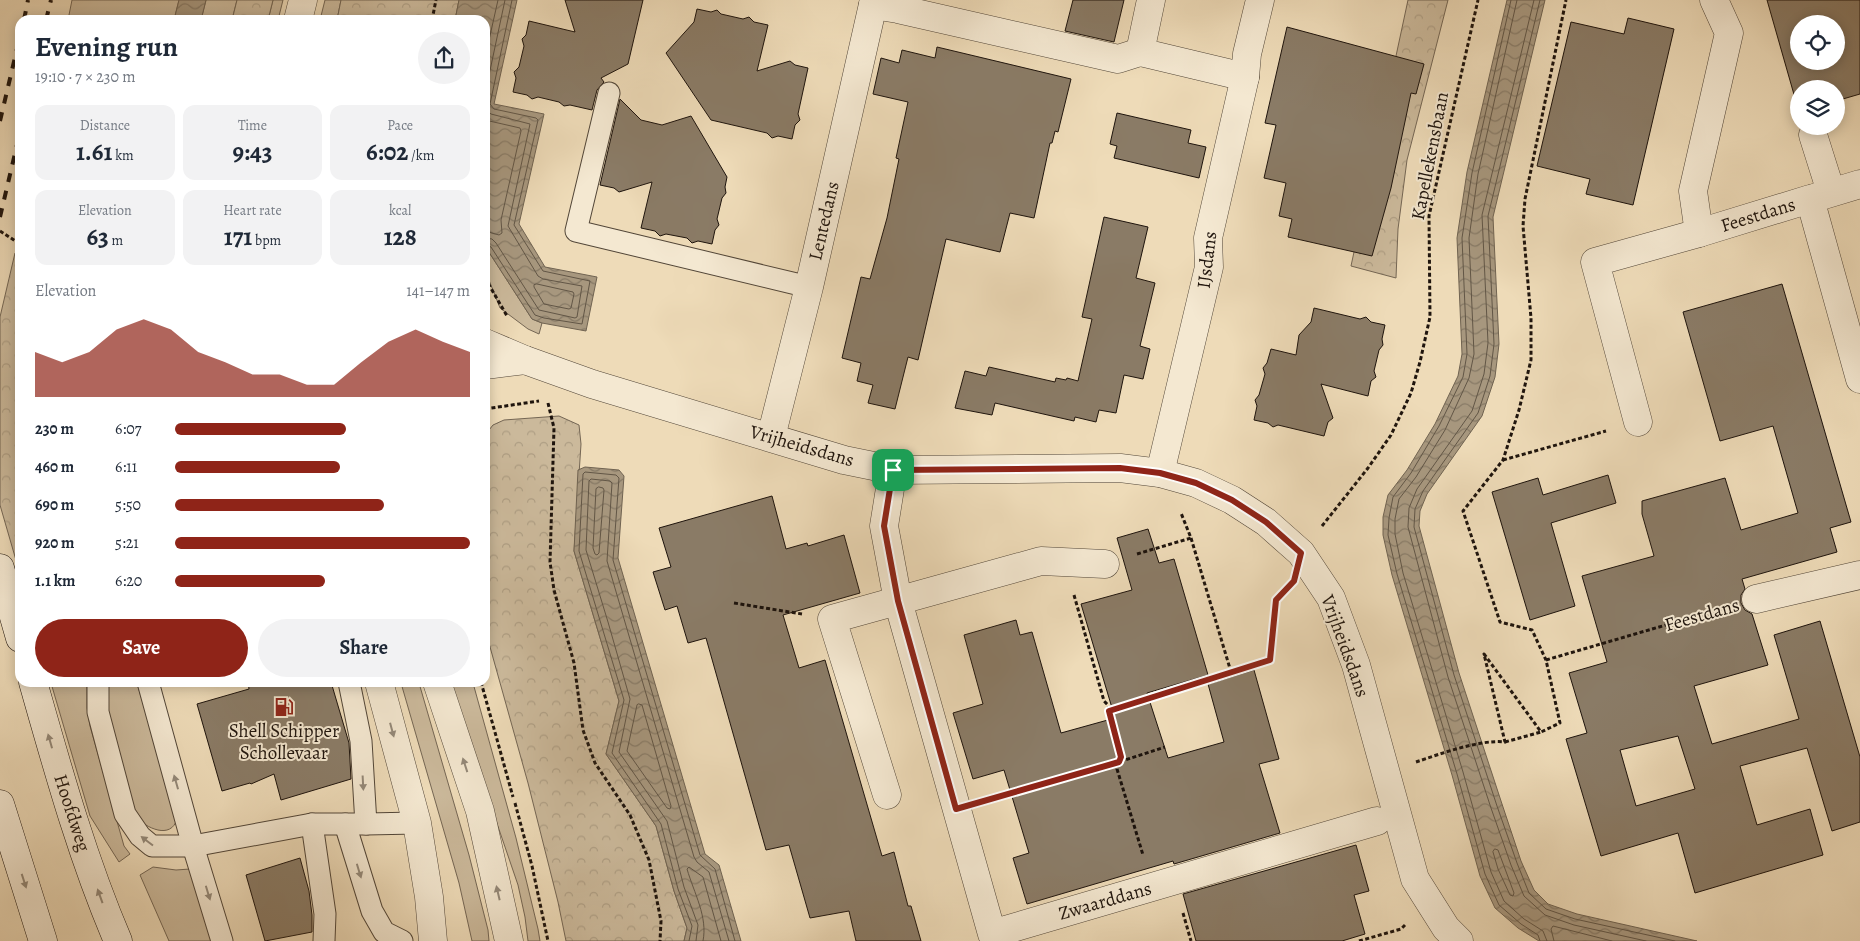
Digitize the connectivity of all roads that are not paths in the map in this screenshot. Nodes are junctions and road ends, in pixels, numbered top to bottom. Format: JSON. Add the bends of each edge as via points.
{"nodes":[{"id":1,"x":303,"y":0,"type":"edge"},
{"id":2,"x":1151,"y":0,"type":"edge"},
{"id":3,"x":1260,"y":0,"type":"edge"},
{"id":4,"x":1714,"y":0,"type":"edge"},
{"id":5,"x":872,"y":2,"type":"edge"},
{"id":6,"x":299,"y":15,"type":"edge"},
{"id":7,"x":1140,"y":52,"type":"junction"},
{"id":8,"x":1245,"y":77,"type":"junction"},
{"id":9,"x":609,"y":93,"type":"dead end"},
{"id":10,"x":1814,"y":135,"type":"dead end"},
{"id":11,"x":1860,"y":184,"type":"edge"},
{"id":12,"x":1820,"y":195,"type":"junction"},
{"id":13,"x":1699,"y":234,"type":"junction"},
{"id":14,"x":809,"y":287,"type":"junction"},
{"id":15,"x":490,"y":344,"type":"edge"},
{"id":16,"x":525,"y":360,"type":"junction"},
{"id":17,"x":490,"y":365,"type":"edge"},
{"id":18,"x":1860,"y":379,"type":"edge"},
{"id":19,"x":1638,"y":422,"type":"road end"},
{"id":20,"x":771,"y":437,"type":"junction"},
{"id":21,"x":893,"y":470,"type":"junction"},
{"id":22,"x":1160,"y":473,"type":"junction"},
{"id":23,"x":1105,"y":564,"type":"road end"},
{"id":24,"x":0,"y":568,"type":"edge"},
{"id":25,"x":1860,"y":575,"type":"edge"},
{"id":26,"x":1756,"y":599,"type":"road end"},
{"id":27,"x":898,"y":601,"type":"junction"},
{"id":28,"x":15,"y":620,"type":"edge"},
{"id":29,"x":34,"y":687,"type":"edge"},
{"id":30,"x":98,"y":687,"type":"edge"},
{"id":31,"x":149,"y":687,"type":"edge"},
{"id":32,"x":350,"y":687,"type":"edge"},
{"id":33,"x":380,"y":687,"type":"edge"},
{"id":34,"x":440,"y":687,"type":"edge"},
{"id":35,"x":887,"y":795,"type":"dead end"},
{"id":36,"x":0,"y":804,"type":"edge"},
{"id":37,"x":1377,"y":821,"type":"dead end"},
{"id":38,"x":417,"y":823,"type":"junction"},
{"id":39,"x":312,"y":824,"type":"junction"},
{"id":40,"x":355,"y":824,"type":"junction"},
{"id":41,"x":194,"y":846,"type":"junction"},
{"id":42,"x":993,"y":938,"type":"edge"},
{"id":43,"x":43,"y":941,"type":"edge"},
{"id":44,"x":118,"y":941,"type":"edge"},
{"id":45,"x":222,"y":941,"type":"edge"},
{"id":46,"x":324,"y":941,"type":"edge"},
{"id":47,"x":402,"y":941,"type":"edge"},
{"id":48,"x":434,"y":941,"type":"edge"},
{"id":49,"x":509,"y":941,"type":"edge"},
{"id":50,"x":1459,"y":941,"type":"edge"}],
"edges":[{"from":1,"to":6,"type":"street"},
{"from":2,"to":7,"type":"street"},
{"from":3,"to":8,"type":"street","name":"IJsdans"},
{"from":4,"to":13,"type":"street","name":"Feestdans","via":[[1730,34],[1693,191]]},
{"from":5,"to":7,"type":"street","via":[[1118,59]]},
{"from":5,"to":14,"type":"street","name":"Lentedans"},
{"from":7,"to":8,"type":"street"},
{"from":8,"to":22,"type":"street","name":"IJsdans","via":[[1208,238],[1209,267]]},
{"from":9,"to":14,"type":"lane","via":[[576,231]]},
{"from":10,"to":12,"type":"street"},
{"from":11,"to":12,"type":"street"},
{"from":12,"to":13,"type":"street","name":"Feestdans"},
{"from":12,"to":18,"type":"street","name":"Feestdans"},
{"from":13,"to":19,"type":"street","name":"Feestdans","via":[[1595,262]]},
{"from":14,"to":20,"type":"street","name":"Lentedans"},
{"from":15,"to":16,"type":"street","name":"Vrijheidsdans"},
{"from":16,"to":17,"type":"street","name":"Vrijheidsdans"},
{"from":16,"to":20,"type":"street","name":"Vrijheidsdans","via":[[592,384]]},
{"from":20,"to":21,"type":"street","name":"Vrijheidsdans","via":[[844,460]]},
{"from":21,"to":22,"type":"street","name":"Vrijheidsdans","via":[[1120,468]]},
{"from":21,"to":27,"type":"street","name":"Zwaarddans","via":[[884,526]]},
{"from":22,"to":50,"type":"street","name":"Vrijheidsdans","via":[[1196,483],[1232,500],[1266,522],[1301,553],[1331,598],[1356,665],[1415,879],[1446,928]]},
{"from":23,"to":27,"type":"street","via":[[1041,560]]},
{"from":24,"to":28,"type":"street"},
{"from":25,"to":26,"type":"street","name":"Feestdans"},
{"from":27,"to":35,"type":"street","via":[[832,619]]},
{"from":27,"to":42,"type":"street","name":"Zwaarddans"},
{"from":44,"to":29,"type":"street","name":"Hoofdweg","one_way":true,"via":[[71,817]]},
{"from":41,"to":30,"type":"lane","one_way":true,"via":[[152,846],[140,836],[125,814],[98,712]]},
{"from":41,"to":31,"type":"lane","one_way":true},
{"from":32,"to":40,"type":"lane","one_way":true,"via":[[361,741]]},
{"from":33,"to":38,"type":"street","one_way":true},
{"from":49,"to":34,"type":"street","one_way":true,"via":[[480,811]]},
{"from":36,"to":43,"type":"street","one_way":true},
{"from":37,"to":42,"type":"street","name":"Zwaarddans"},
{"from":38,"to":40,"type":"lane"},
{"from":38,"to":48,"type":"street"},
{"from":39,"to":40,"type":"lane"},
{"from":39,"to":41,"type":"lane"},
{"from":39,"to":46,"type":"lane","via":[[326,914]]},
{"from":40,"to":47,"type":"lane","one_way":true,"via":[[372,911],[384,932]]},
{"from":41,"to":45,"type":"lane","one_way":true}]}
